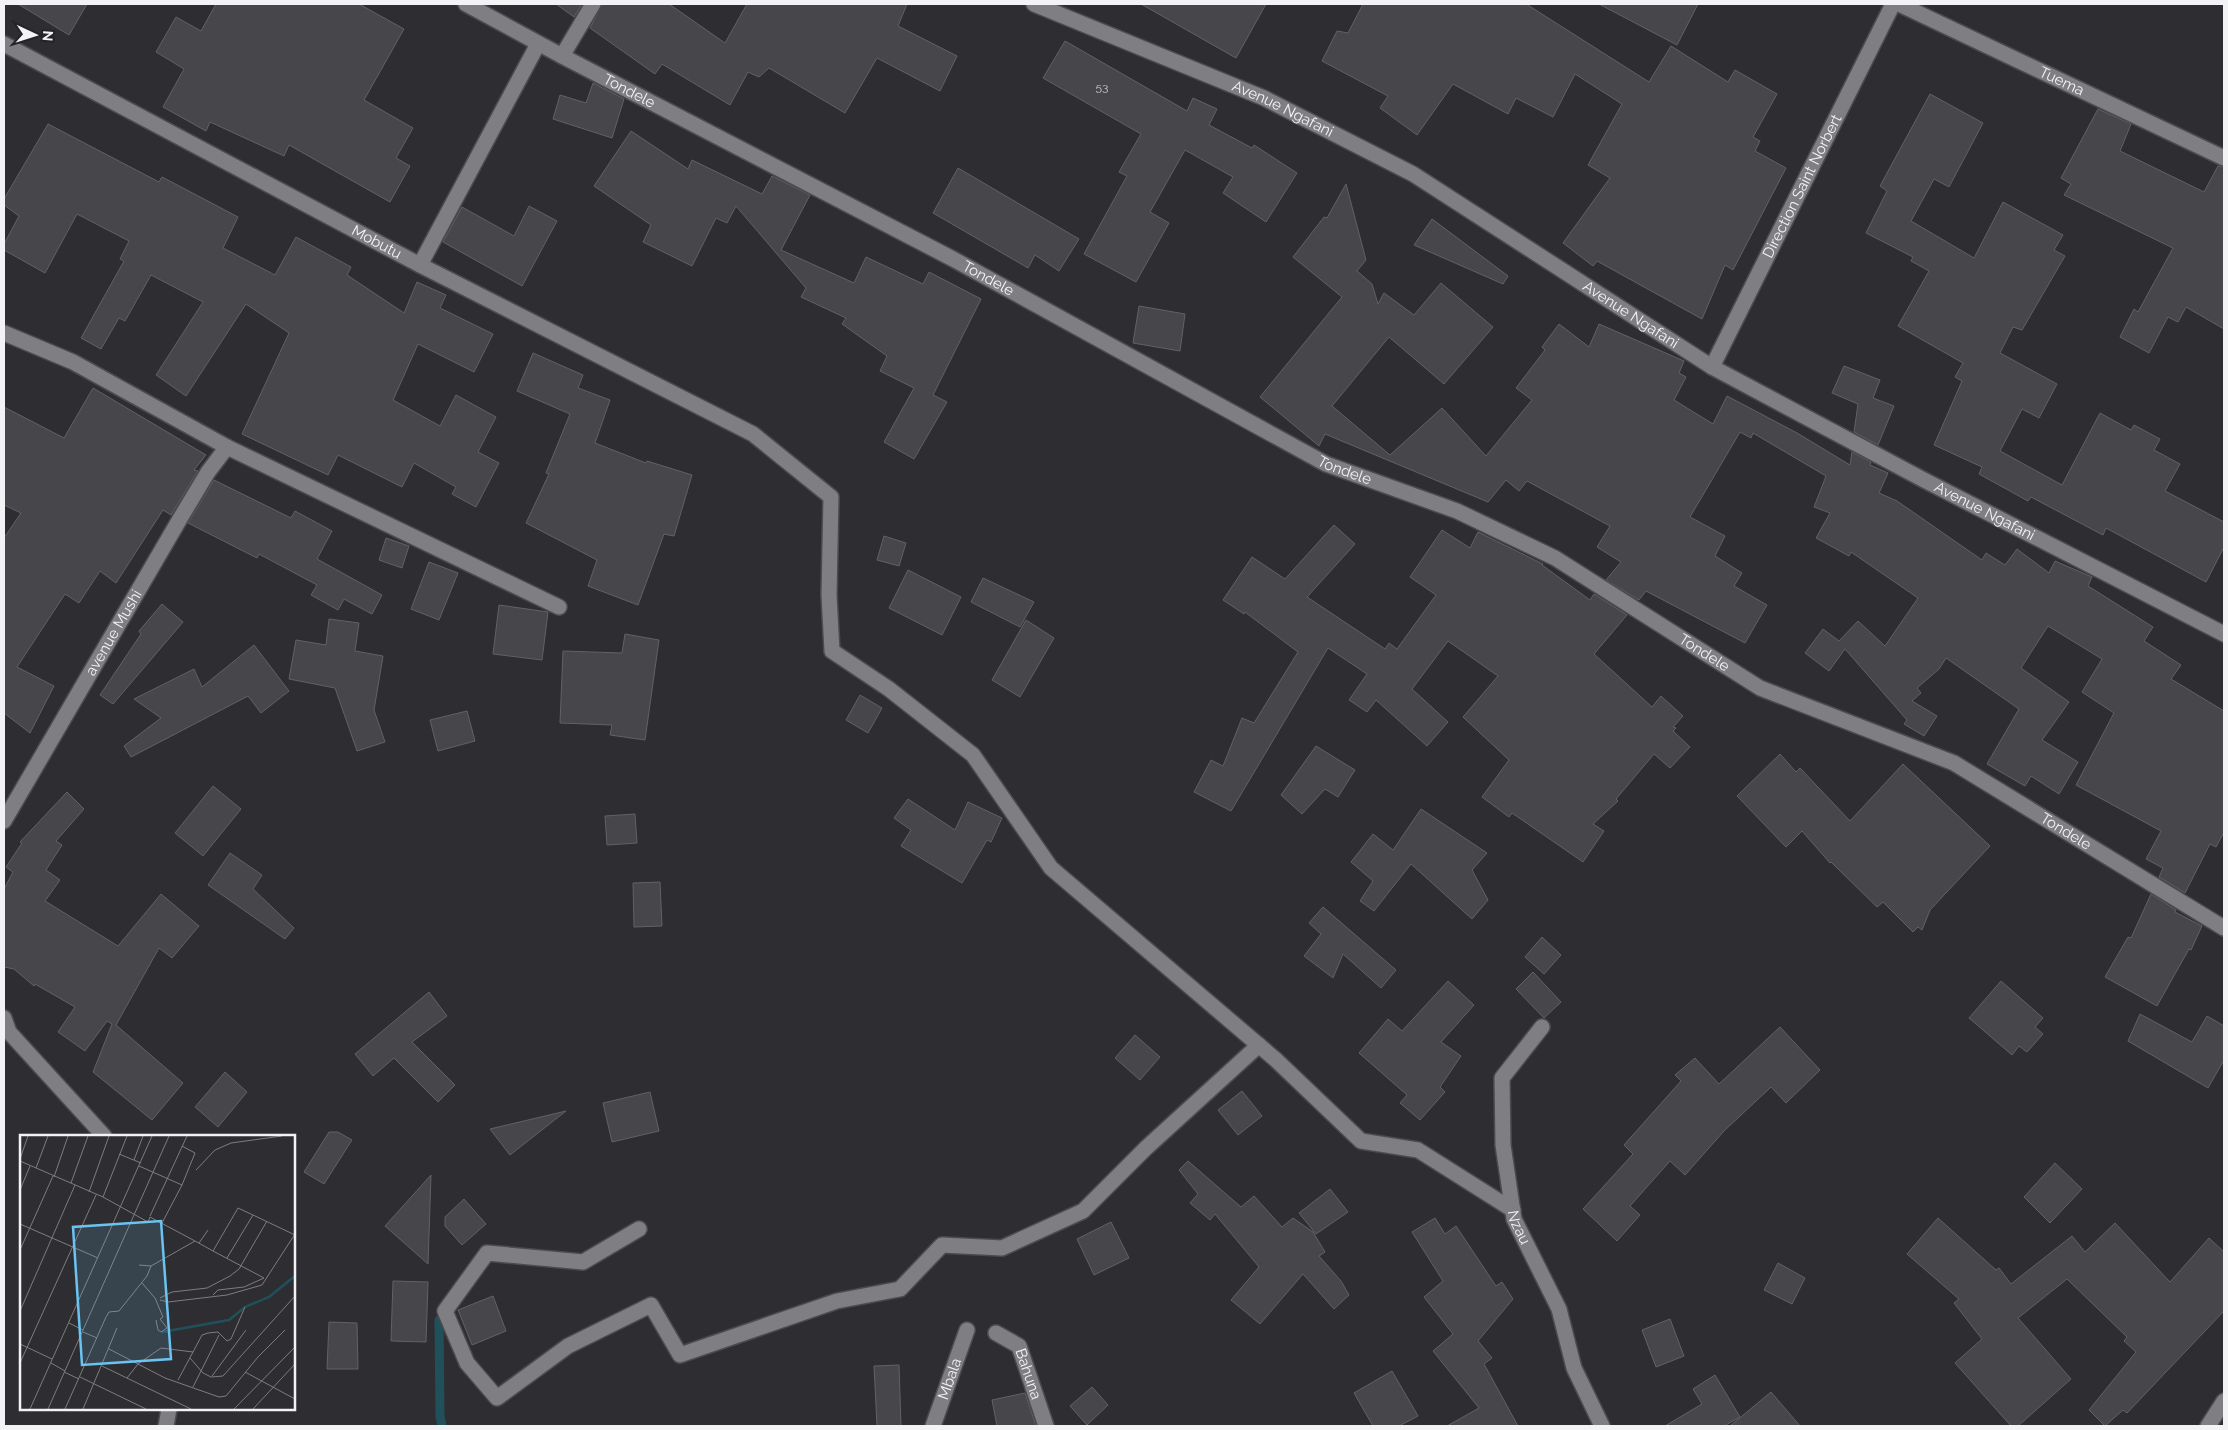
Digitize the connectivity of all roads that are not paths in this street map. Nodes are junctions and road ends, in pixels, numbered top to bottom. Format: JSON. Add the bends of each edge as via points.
{"nodes":[{"id":1,"x":466,"y":4,"type":"edge"},
{"id":2,"x":593,"y":4,"type":"edge"},
{"id":3,"x":1034,"y":4,"type":"edge"},
{"id":4,"x":1893,"y":4,"type":"edge"},
{"id":5,"x":1899,"y":4,"type":"edge"},
{"id":6,"x":4,"y":44,"type":"edge"},
{"id":7,"x":538,"y":44,"type":"junction"},
{"id":8,"x":562,"y":56,"type":"junction"},
{"id":9,"x":2224,"y":158,"type":"edge"},
{"id":10,"x":420,"y":265,"type":"junction"},
{"id":11,"x":4,"y":332,"type":"edge"},
{"id":12,"x":1712,"y":367,"type":"junction"},
{"id":13,"x":227,"y":447,"type":"junction"},
{"id":14,"x":559,"y":608,"type":"dead end"},
{"id":15,"x":2224,"y":634,"type":"edge"},
{"id":16,"x":4,"y":821,"type":"edge"},
{"id":17,"x":2224,"y":928,"type":"edge"},
{"id":18,"x":4,"y":1018,"type":"edge"},
{"id":19,"x":1542,"y":1027,"type":"dead end"},
{"id":20,"x":1259,"y":1045,"type":"junction"},
{"id":21,"x":103,"y":1135,"type":"edge"},
{"id":22,"x":1513,"y":1210,"type":"junction"},
{"id":23,"x":639,"y":1229,"type":"dead end"},
{"id":24,"x":967,"y":1330,"type":"dead end"},
{"id":25,"x":996,"y":1334,"type":"dead end"},
{"id":26,"x":2224,"y":1401,"type":"edge"},
{"id":27,"x":169,"y":1410,"type":"edge"},
{"id":28,"x":166,"y":1426,"type":"edge"},
{"id":29,"x":933,"y":1426,"type":"edge"},
{"id":30,"x":1046,"y":1426,"type":"edge"},
{"id":31,"x":1602,"y":1426,"type":"edge"},
{"id":32,"x":2208,"y":1426,"type":"edge"}],
"edges":[{"from":1,"to":7,"type":"street","name":"Tondele"},
{"from":2,"to":8,"type":"street"},
{"from":3,"to":12,"type":"street","name":"Avenue Ngafani","via":[[1264,98],[1413,174]]},
{"from":4,"to":12,"type":"street","name":"Direction Saint Norbert"},
{"from":5,"to":9,"type":"street","name":"Tuema"},
{"from":6,"to":10,"type":"street","name":"Mobutu"},
{"from":7,"to":8,"type":"street","name":"Tondele"},
{"from":7,"to":10,"type":"street"},
{"from":8,"to":17,"type":"street","name":"Tondele","via":[[953,259],[1326,464],[1457,511],[1555,558],[1760,688],[1954,763]]},
{"from":10,"to":20,"type":"street","name":"Mobutu","via":[[753,434],[831,497],[829,595],[832,651],[889,689],[973,755],[1051,868]]},
{"from":11,"to":13,"type":"street","via":[[74,362]]},
{"from":12,"to":15,"type":"street","name":"Avenue Ngafani"},
{"from":13,"to":14,"type":"street"},
{"from":13,"to":16,"type":"street","name":"avenue Mushi","via":[[208,472]]},
{"from":18,"to":21,"type":"street","via":[[9,1032]]},
{"from":19,"to":22,"type":"street","name":"Nzau","via":[[1502,1078],[1503,1145]]},
{"from":20,"to":22,"type":"street","via":[[1361,1141],[1418,1150]]},
{"from":20,"to":23,"type":"street","via":[[1146,1148],[1083,1211],[1002,1248],[942,1245],[900,1289],[837,1301],[680,1355],[651,1305],[568,1346],[497,1398],[467,1363],[445,1311],[487,1253],[583,1262]]},
{"from":22,"to":31,"type":"street","name":"Nzau","via":[[1514,1219],[1559,1309],[1574,1368]]},
{"from":24,"to":29,"type":"street","name":"Mbala"},
{"from":25,"to":30,"type":"street","name":"Bahuna","via":[[1019,1346]]},
{"from":26,"to":32,"type":"street"},
{"from":27,"to":28,"type":"street"}]}
